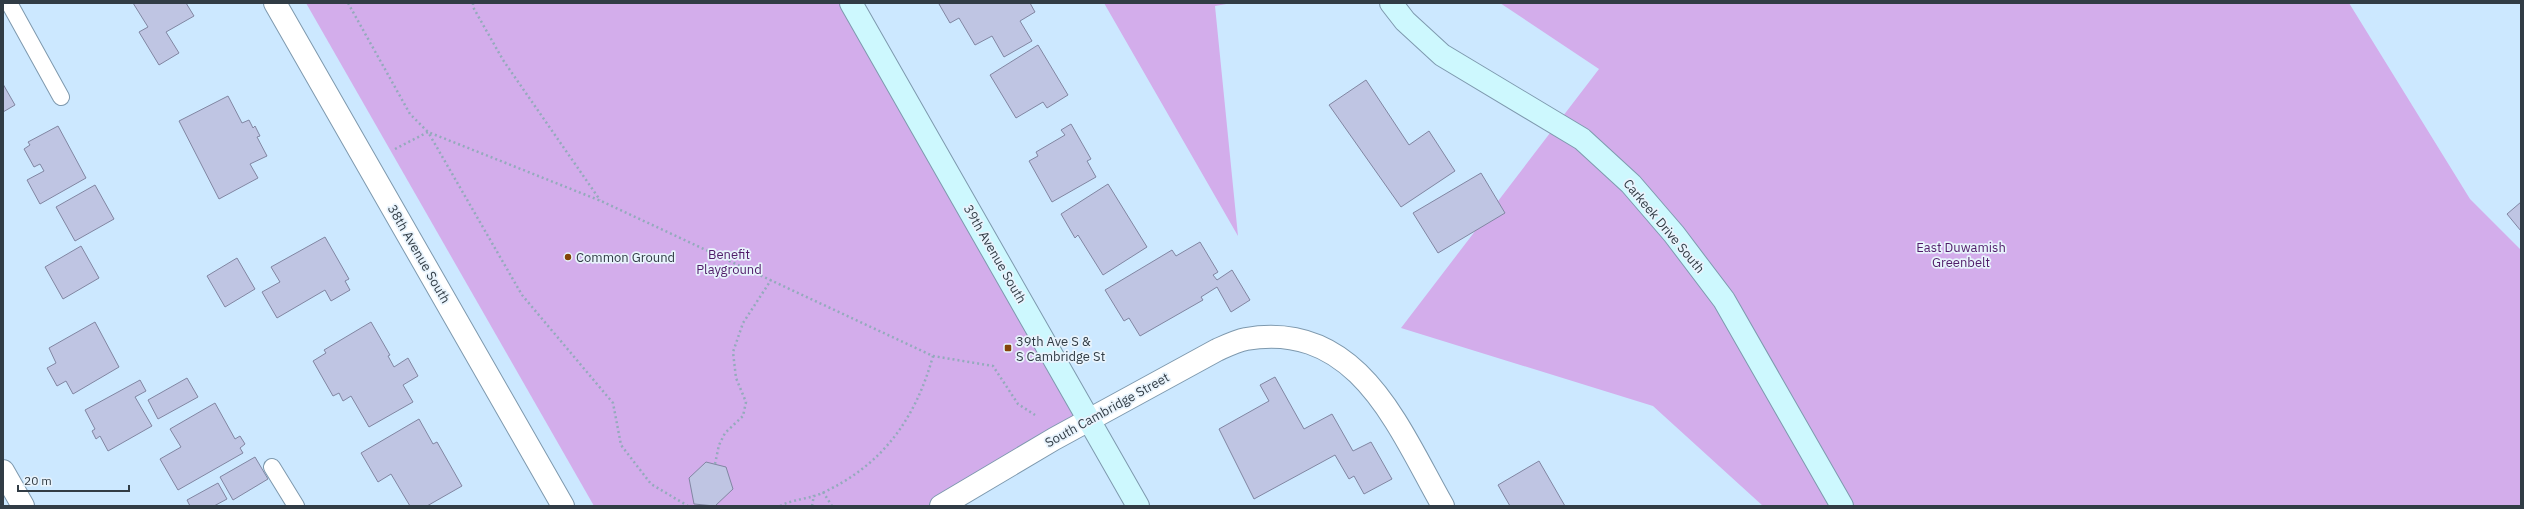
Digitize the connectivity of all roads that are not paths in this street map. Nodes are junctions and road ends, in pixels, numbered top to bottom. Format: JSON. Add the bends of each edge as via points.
{"nodes":[{"id":1,"x":9,"y":3,"type":"edge"},
{"id":2,"x":275,"y":3,"type":"edge"},
{"id":3,"x":851,"y":3,"type":"edge"},
{"id":4,"x":1391,"y":3,"type":"edge"},
{"id":5,"x":61,"y":97,"type":"dead end"},
{"id":6,"x":1089,"y":419,"type":"junction"},
{"id":7,"x":272,"y":467,"type":"dead end"},
{"id":8,"x":3,"y":471,"type":"edge"},
{"id":9,"x":23,"y":506,"type":"edge"},
{"id":10,"x":296,"y":506,"type":"edge"},
{"id":11,"x":563,"y":506,"type":"edge"},
{"id":12,"x":941,"y":506,"type":"edge"},
{"id":13,"x":1138,"y":506,"type":"edge"},
{"id":14,"x":1443,"y":506,"type":"edge"},
{"id":15,"x":1842,"y":506,"type":"edge"}],
"edges":[{"from":1,"to":5,"type":"lane"},
{"from":2,"to":11,"type":"street","name":"38th Avenue South"},
{"from":3,"to":6,"type":"main road","name":"39th Avenue South"},
{"from":4,"to":15,"type":"main road","name":"Carkeek Drive South","via":[[1405,21],[1442,55],[1582,139],[1631,184],[1674,234],[1724,300]]},
{"from":6,"to":12,"type":"street","name":"South Cambridge Street"},
{"from":6,"to":13,"type":"main road","name":"39th Avenue South"},
{"from":6,"to":14,"type":"street","name":"South Cambridge Street","via":[[1217,350],[1245,340],[1282,337],[1310,343],[1339,356],[1386,406]]},
{"from":7,"to":10,"type":"lane"},
{"from":8,"to":9,"type":"street"}]}
